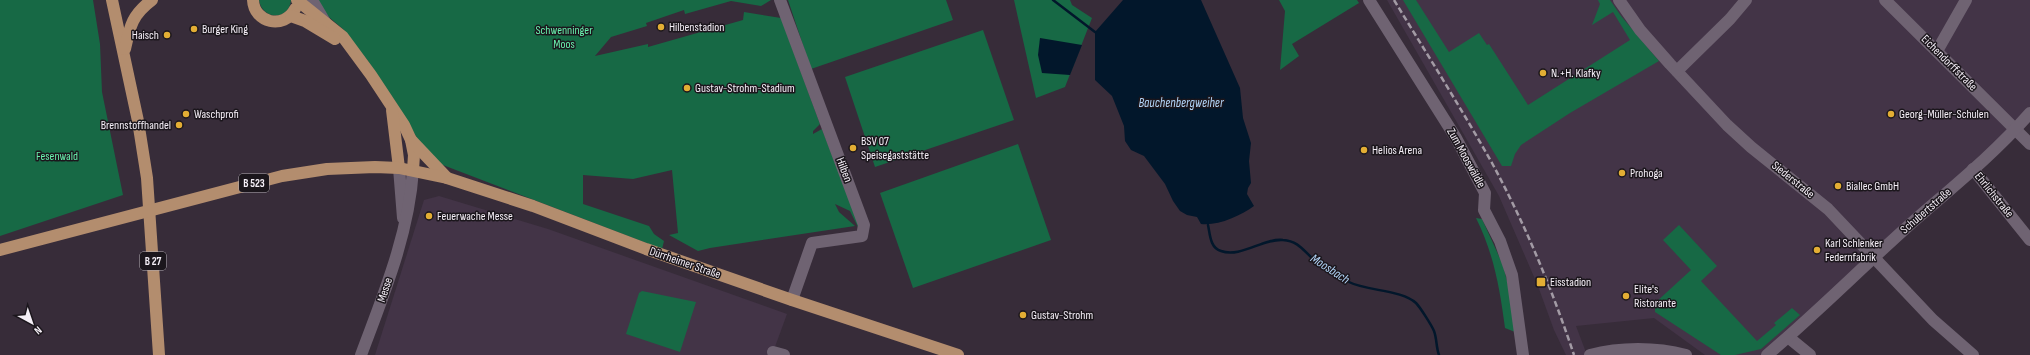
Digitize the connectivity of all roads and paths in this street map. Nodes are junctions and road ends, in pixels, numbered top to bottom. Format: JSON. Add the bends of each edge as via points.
{"nodes":[{"id":1,"x":112,"y":0,"type":"edge"},
{"id":2,"x":152,"y":0,"type":"edge"},
{"id":3,"x":297,"y":0,"type":"edge"},
{"id":4,"x":312,"y":0,"type":"edge"},
{"id":5,"x":780,"y":0,"type":"edge"},
{"id":6,"x":1369,"y":0,"type":"edge"},
{"id":7,"x":1619,"y":0,"type":"edge"},
{"id":8,"x":1746,"y":0,"type":"edge"},
{"id":9,"x":1885,"y":0,"type":"edge"},
{"id":10,"x":1966,"y":0,"type":"edge"},
{"id":11,"x":251,"y":1,"type":"edge"},
{"id":12,"x":291,"y":16,"type":"junction"},
{"id":13,"x":325,"y":22,"type":"junction"},
{"id":14,"x":1936,"y":51,"type":"junction"},
{"id":15,"x":124,"y":53,"type":"junction"},
{"id":16,"x":353,"y":53,"type":"junction"},
{"id":17,"x":1677,"y":72,"type":"junction"},
{"id":18,"x":391,"y":106,"type":"junction"},
{"id":19,"x":2030,"y":113,"type":"edge"},
{"id":20,"x":2016,"y":130,"type":"junction"},
{"id":21,"x":411,"y":140,"type":"junction"},
{"id":22,"x":2030,"y":144,"type":"edge"},
{"id":23,"x":399,"y":168,"type":"junction"},
{"id":24,"x":1973,"y":169,"type":"junction"},
{"id":25,"x":413,"y":170,"type":"junction"},
{"id":26,"x":447,"y":178,"type":"junction"},
{"id":27,"x":404,"y":224,"type":"junction"},
{"id":28,"x":2030,"y":240,"type":"edge"},
{"id":29,"x":0,"y":250,"type":"edge"},
{"id":30,"x":1874,"y":257,"type":"junction"},
{"id":31,"x":792,"y":300,"type":"junction"},
{"id":32,"x":1788,"y":337,"type":"junction"},
{"id":33,"x":158,"y":355,"type":"edge"},
{"id":34,"x":361,"y":355,"type":"edge"},
{"id":35,"x":958,"y":355,"type":"edge"},
{"id":36,"x":1523,"y":355,"type":"edge"},
{"id":37,"x":1590,"y":355,"type":"edge"},
{"id":38,"x":1686,"y":355,"type":"edge"},
{"id":39,"x":1767,"y":355,"type":"edge"},
{"id":40,"x":1810,"y":355,"type":"edge"},
{"id":41,"x":1973,"y":355,"type":"edge"}],
"edges":[{"from":1,"to":15,"type":"main road","number":"B 27"},
{"from":2,"to":15,"type":"main road","via":[[141,8],[132,20]]},
{"from":3,"to":12,"type":"main road"},
{"from":3,"to":13,"type":"main road"},
{"from":4,"to":13,"type":"street"},
{"from":5,"to":31,"type":"street","name":"Hilben","via":[[864,224],[862,236],[812,243]]},
{"from":6,"to":36,"type":"street","name":"Zum Mooswäldle","via":[[1456,138],[1486,192],[1484,210],[1500,241],[1512,275]]},
{"from":7,"to":17,"type":"street","name":"Siederstraße","via":[[1640,30]]},
{"from":8,"to":17,"type":"street"},
{"from":9,"to":14,"type":"street","name":"Eichendorffstraße"},
{"from":10,"to":14,"type":"street"},
{"from":11,"to":12,"type":"main road","via":[[258,14],[267,21],[280,22]]},
{"from":12,"to":16,"type":"main road","via":[[305,20]]},
{"from":13,"to":16,"type":"main road","via":[[343,37]]},
{"from":14,"to":20,"type":"street","name":"Eichendorffstraße"},
{"from":15,"to":33,"type":"main road","number":"B 27","via":[[150,198]]},
{"from":16,"to":18,"type":"main road"},
{"from":17,"to":30,"type":"street","name":"Siederstraße","via":[[1727,125],[1828,209]]},
{"from":18,"to":21,"type":"main road"},
{"from":18,"to":23,"type":"main road"},
{"from":19,"to":20,"type":"street","name":"Schubertstraße"},
{"from":20,"to":22,"type":"street","name":"Eichendorffstraße"},
{"from":20,"to":24,"type":"street","name":"Schubertstraße"},
{"from":21,"to":25,"type":"main road"},
{"from":21,"to":26,"type":"main road"},
{"from":23,"to":25,"type":"main road","number":"B 523"},
{"from":23,"to":27,"type":"street","name":"Messe"},
{"from":23,"to":29,"type":"main road","number":"B 523","via":[[351,168],[297,174]]},
{"from":24,"to":28,"type":"street","name":"Ehrlichstraße"},
{"from":24,"to":30,"type":"street","name":"Schubertstraße"},
{"from":25,"to":26,"type":"main road","name":"Dürrheimer Straße"},
{"from":25,"to":27,"type":"street","name":"Messe","via":[[410,204]]},
{"from":26,"to":31,"type":"main road","name":"Dürrheimer Straße","via":[[533,206]]},
{"from":27,"to":34,"type":"street","name":"Messe","via":[[384,295]]},
{"from":30,"to":32,"type":"street","name":"Schubertstraße"},
{"from":30,"to":41,"type":"street","name":"Siederstraße","via":[[1933,320]]},
{"from":31,"to":35,"type":"main road","name":"Dürrheimer Straße"},
{"from":32,"to":39,"type":"street","name":"Schubertstraße"},
{"from":32,"to":40,"type":"street"},
{"from":37,"to":38,"type":"street","via":[[1613,350],[1658,350]]}]}
